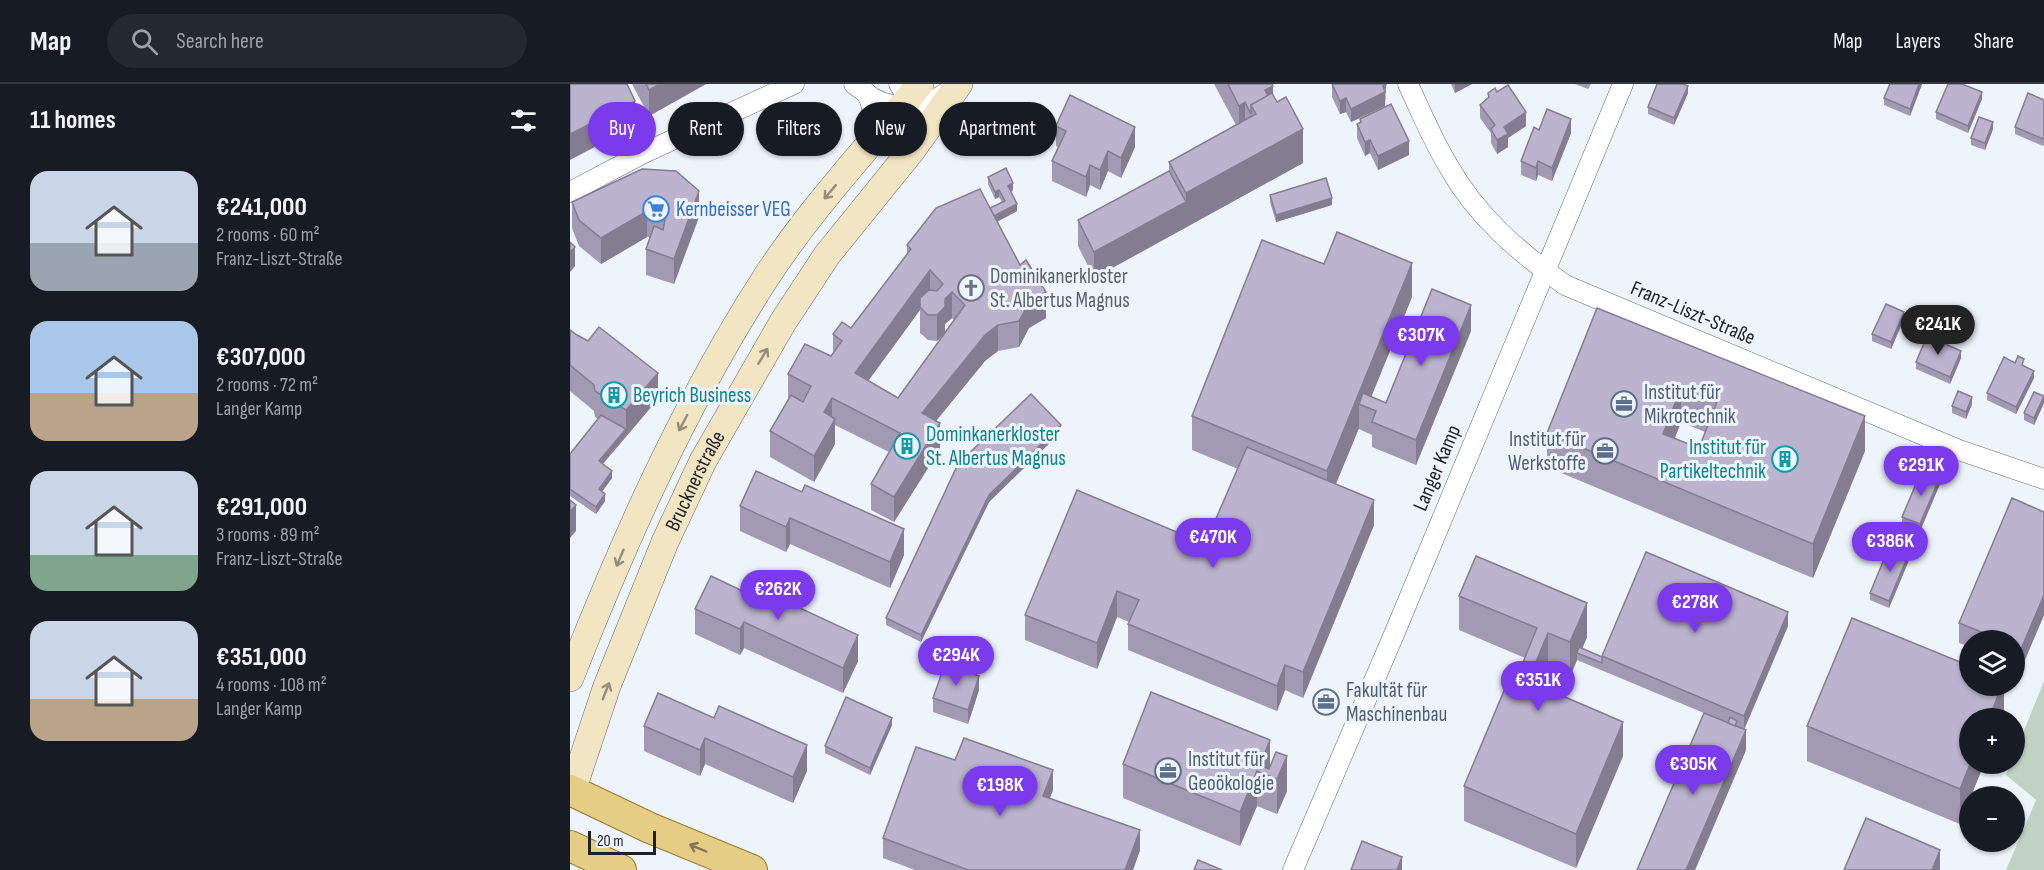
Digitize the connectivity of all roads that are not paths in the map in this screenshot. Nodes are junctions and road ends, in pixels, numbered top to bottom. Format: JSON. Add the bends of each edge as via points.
{"nodes":[{"id":1,"x":794,"y":84,"type":"edge"},
{"id":2,"x":958,"y":84,"type":"edge"},
{"id":3,"x":1408,"y":84,"type":"edge"},
{"id":4,"x":1623,"y":84,"type":"edge"},
{"id":5,"x":860,"y":88,"type":"edge"},
{"id":6,"x":760,"y":92,"type":"edge"},
{"id":7,"x":906,"y":98,"type":"edge"},
{"id":8,"x":867,"y":102,"type":"edge"},
{"id":9,"x":860,"y":156,"type":"edge"},
{"id":10,"x":891,"y":176,"type":"junction"},
{"id":11,"x":570,"y":192,"type":"edge"},
{"id":12,"x":1545,"y":271,"type":"junction"},
{"id":13,"x":2044,"y":479,"type":"edge"},
{"id":14,"x":570,"y":678,"type":"edge"},
{"id":15,"x":571,"y":793,"type":"edge"},
{"id":16,"x":570,"y":846,"type":"edge"},
{"id":17,"x":621,"y":870,"type":"edge"},
{"id":18,"x":752,"y":870,"type":"edge"},
{"id":19,"x":1293,"y":870,"type":"edge"}],
"edges":[{"from":1,"to":6,"type":"street"},
{"from":2,"to":7,"type":"street","via":[[917,105]]},
{"from":2,"to":10,"type":"main road","name":"Brucknerstraße"},
{"from":3,"to":12,"type":"street","name":"Franz-Liszt-Straße","via":[[1464,190],[1496,229]]},
{"from":4,"to":12,"type":"street","name":"Langer Kamp"},
{"from":5,"to":7,"type":"street","via":[[881,102]]},
{"from":5,"to":8,"type":"street"},
{"from":6,"to":11,"type":"street"},
{"from":7,"to":10,"type":"street","via":[[904,148]]},
{"from":9,"to":14,"type":"main road","name":"Brucknerstraße","one_way":true,"via":[[766,278],[716,361],[667,454]]},
{"from":15,"to":10,"type":"main road","name":"Brucknerstraße","one_way":true,"via":[[612,675],[665,542],[703,461],[783,322],[827,255]]},
{"from":12,"to":13,"type":"street","name":"Franz-Liszt-Straße","via":[[1565,285],[1948,445]]},
{"from":12,"to":19,"type":"street","name":"Langer Kamp"},
{"from":18,"to":15,"type":"main road","one_way":true},
{"from":16,"to":17,"type":"main road"}]}
